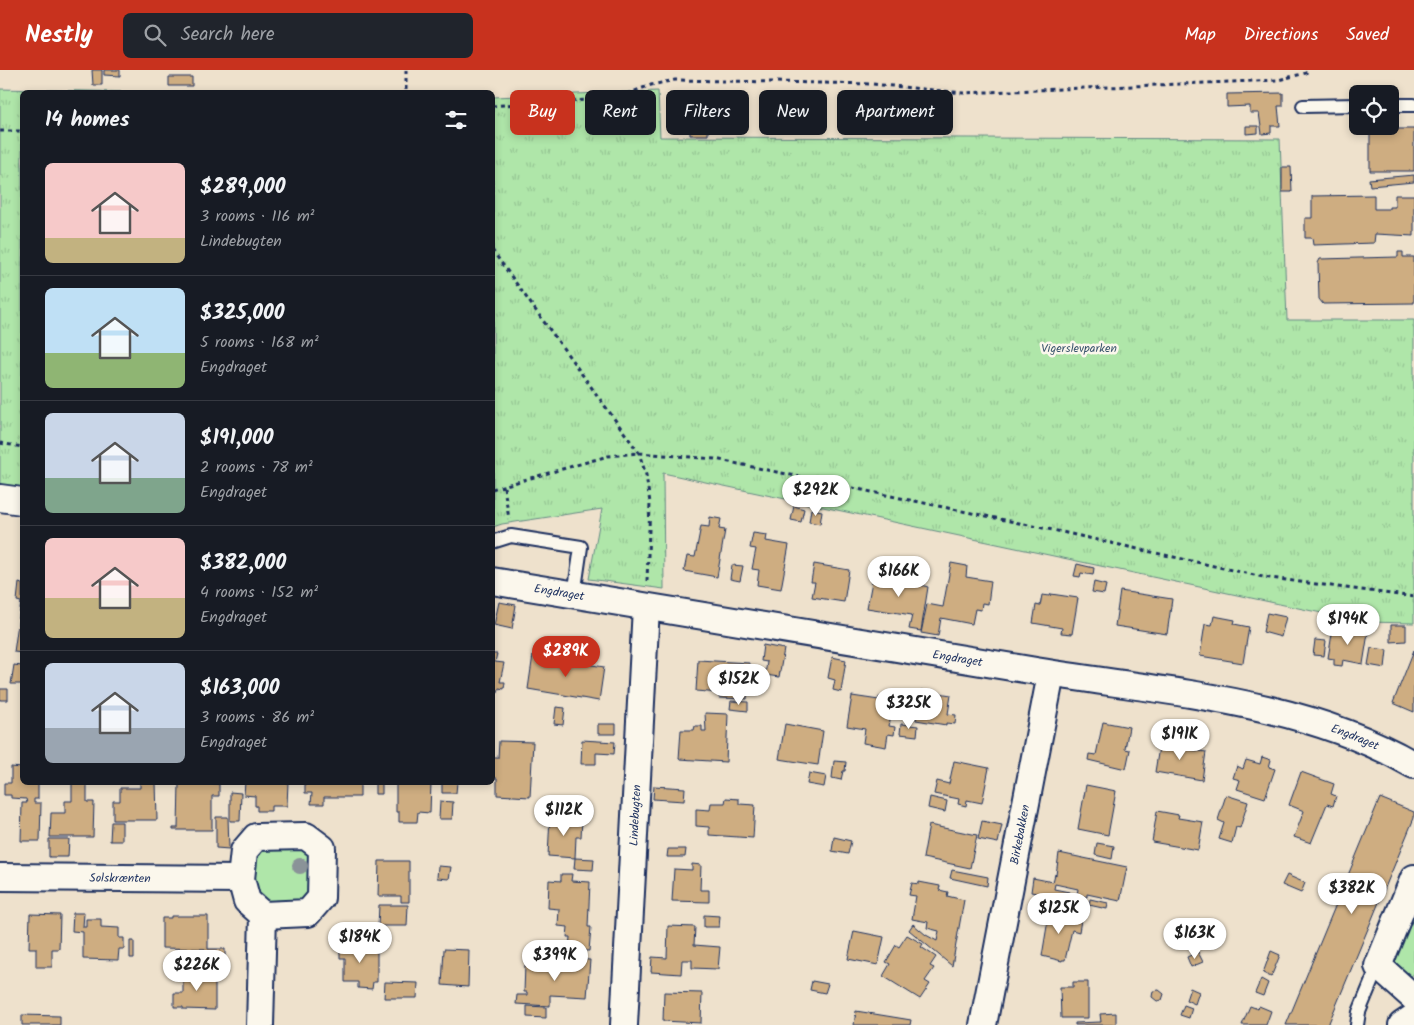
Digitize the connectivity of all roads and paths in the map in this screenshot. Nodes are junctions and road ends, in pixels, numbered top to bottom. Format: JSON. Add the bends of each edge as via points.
{"nodes":[{"id":1,"x":406,"y":70,"type":"edge"},
{"id":2,"x":1308,"y":70,"type":"edge"},
{"id":3,"x":406,"y":90,"type":"edge"},
{"id":4,"x":1414,"y":104,"type":"edge"},
{"id":5,"x":1349,"y":105,"type":"edge"},
{"id":6,"x":1399,"y":105,"type":"edge"},
{"id":7,"x":495,"y":106,"type":"edge"},
{"id":8,"x":1303,"y":106,"type":"dead end"},
{"id":9,"x":0,"y":131,"type":"edge"},
{"id":10,"x":20,"y":131,"type":"edge"},
{"id":11,"x":495,"y":254,"type":"edge"},
{"id":12,"x":0,"y":443,"type":"edge"},
{"id":13,"x":20,"y":447,"type":"edge"},
{"id":14,"x":639,"y":452,"type":"junction"},
{"id":15,"x":504,"y":487,"type":"junction"},
{"id":16,"x":495,"y":488,"type":"edge"},
{"id":17,"x":0,"y":498,"type":"edge"},
{"id":18,"x":20,"y":501,"type":"edge"},
{"id":19,"x":511,"y":536,"type":"junction"},
{"id":20,"x":495,"y":541,"type":"edge"},
{"id":21,"x":495,"y":581,"type":"edge"},
{"id":22,"x":574,"y":594,"type":"junction"},
{"id":23,"x":1414,"y":597,"type":"edge"},
{"id":24,"x":646,"y":607,"type":"junction"},
{"id":25,"x":1051,"y":674,"type":"junction"},
{"id":26,"x":1414,"y":765,"type":"edge"},
{"id":27,"x":0,"y":877,"type":"edge"},
{"id":28,"x":1414,"y":878,"type":"edge"},
{"id":29,"x":241,"y":879,"type":"junction"},
{"id":30,"x":263,"y":915,"type":"junction"},
{"id":31,"x":1378,"y":966,"type":"junction"},
{"id":32,"x":1414,"y":998,"type":"edge"},
{"id":33,"x":1414,"y":1017,"type":"edge"},
{"id":34,"x":260,"y":1025,"type":"edge"},
{"id":35,"x":624,"y":1025,"type":"edge"},
{"id":36,"x":983,"y":1025,"type":"edge"},
{"id":37,"x":1357,"y":1025,"type":"edge"},
{"id":38,"x":1402,"y":1025,"type":"edge"}],
"edges":[{"from":1,"to":3,"type":"path"},
{"from":2,"to":7,"type":"path","via":[[1278,80],[963,93],[872,84],[675,80],[596,100]]},
{"from":4,"to":6,"type":"lane"},
{"from":5,"to":8,"type":"lane"},
{"from":9,"to":10,"type":"path"},
{"from":11,"to":14,"type":"path"},
{"from":12,"to":13,"type":"path"},
{"from":14,"to":15,"type":"path","via":[[608,456]]},
{"from":14,"to":23,"type":"path","via":[[716,458],[1262,577]]},
{"from":14,"to":24,"type":"path","via":[[650,503]]},
{"from":15,"to":16,"type":"path"},
{"from":15,"to":19,"type":"path"},
{"from":17,"to":18,"type":"street"},
{"from":19,"to":20,"type":"lane"},
{"from":19,"to":22,"type":"lane","via":[[581,547]]},
{"from":21,"to":22,"type":"street","name":"Engdraget"},
{"from":22,"to":24,"type":"street","name":"Engdraget"},
{"from":24,"to":25,"type":"street","name":"Engdraget"},
{"from":24,"to":35,"type":"street","name":"Lindebugten"},
{"from":25,"to":26,"type":"street","name":"Engdraget","via":[[1265,708],[1328,727],[1391,752]]},
{"from":25,"to":36,"type":"street","name":"Birkebakken"},
{"from":27,"to":29,"type":"street","name":"Solskrænten"},
{"from":28,"to":31,"type":"street"},
{"from":29,"to":30,"type":"street","via":[[247,901]]},
{"from":29,"to":30,"type":"street","via":[[244,852],[256,837],[306,836],[322,848],[322,898],[308,913]]},
{"from":30,"to":34,"type":"street"},
{"from":31,"to":32,"type":"street"},
{"from":31,"to":37,"type":"lane"},
{"from":33,"to":38,"type":"street"}]}
